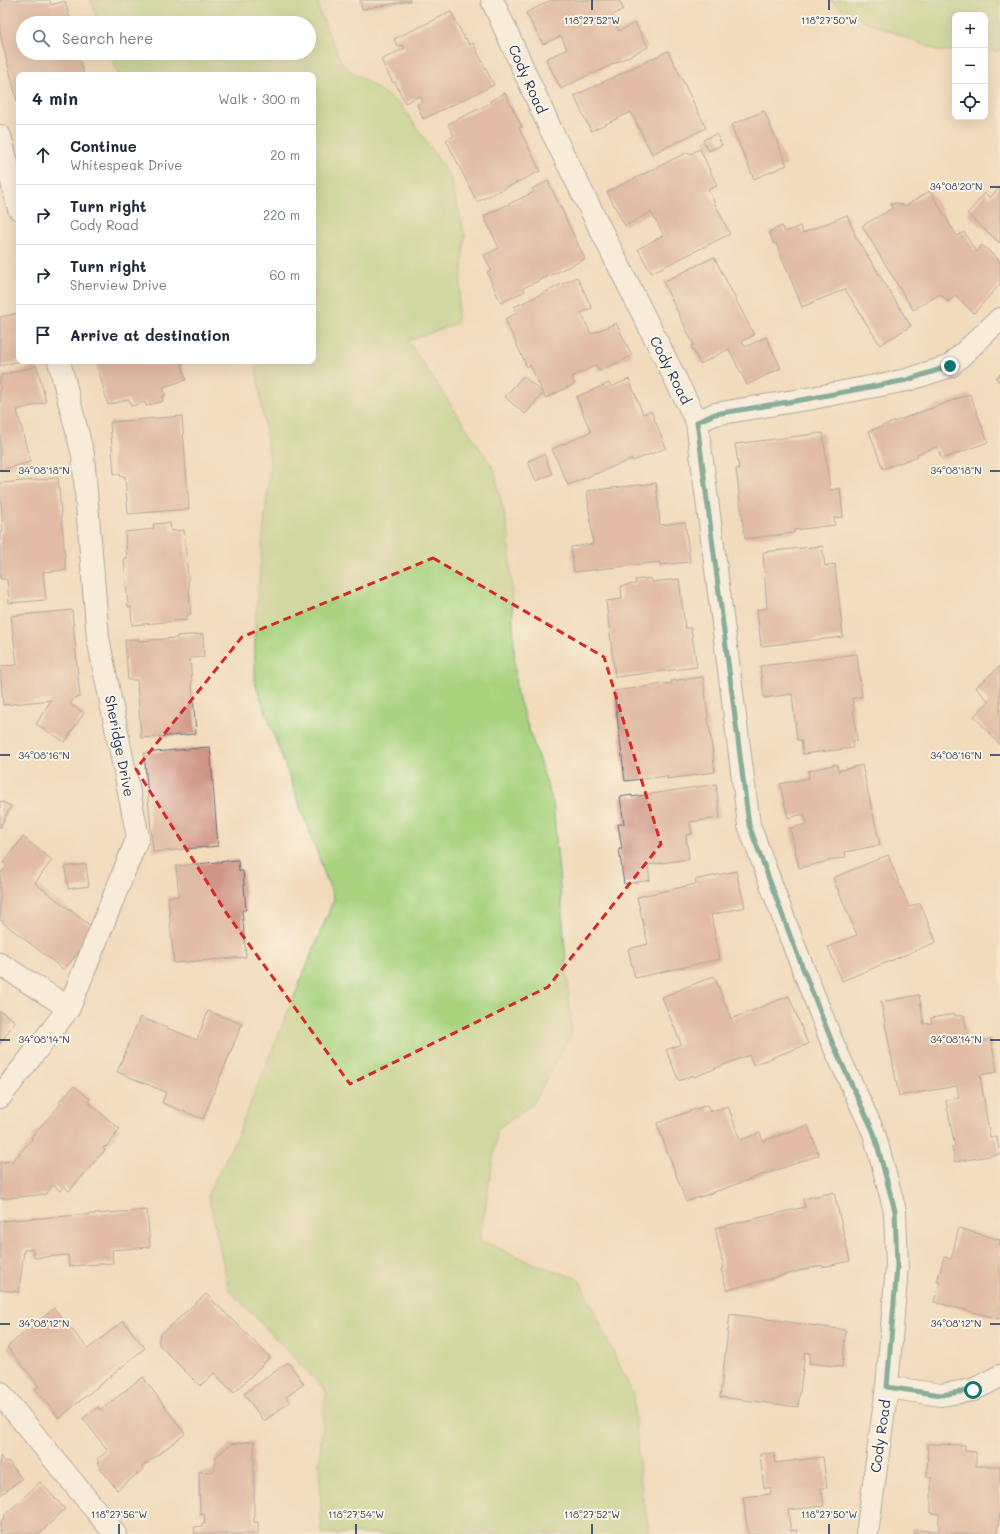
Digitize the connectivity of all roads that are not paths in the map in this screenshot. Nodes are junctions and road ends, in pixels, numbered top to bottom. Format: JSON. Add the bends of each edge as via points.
{"nodes":[{"id":1,"x":492,"y":0,"type":"edge"},
{"id":2,"x":0,"y":136,"type":"edge"},
{"id":3,"x":16,"y":197,"type":"edge"},
{"id":4,"x":1000,"y":319,"type":"edge"},
{"id":5,"x":59,"y":364,"type":"edge"},
{"id":6,"x":697,"y":422,"type":"junction"},
{"id":7,"x":0,"y":964,"type":"edge"},
{"id":8,"x":69,"y":1008,"type":"junction"},
{"id":9,"x":0,"y":1097,"type":"edge"},
{"id":10,"x":1000,"y":1376,"type":"edge"},
{"id":11,"x":887,"y":1387,"type":"junction"},
{"id":12,"x":0,"y":1393,"type":"edge"},
{"id":13,"x":115,"y":1534,"type":"edge"},
{"id":14,"x":866,"y":1534,"type":"edge"}],
"edges":[{"from":1,"to":6,"type":"street","name":"Cody Road","via":[[550,128]]},
{"from":2,"to":3,"type":"street"},
{"from":4,"to":6,"type":"street","via":[[950,366],[907,380],[715,414]]},
{"from":5,"to":8,"type":"street","name":"Sheridge Drive","via":[[83,455],[98,638],[138,837]]},
{"from":6,"to":11,"type":"street","name":"Cody Road","via":[[749,825],[829,1034],[874,1133],[895,1211],[897,1266]]},
{"from":7,"to":8,"type":"street"},
{"from":8,"to":9,"type":"street","name":"Sheridge Drive"},
{"from":10,"to":11,"type":"street","via":[[973,1390],[941,1395]]},
{"from":11,"to":14,"type":"street","name":"Cody Road"},
{"from":12,"to":13,"type":"street"}]}
